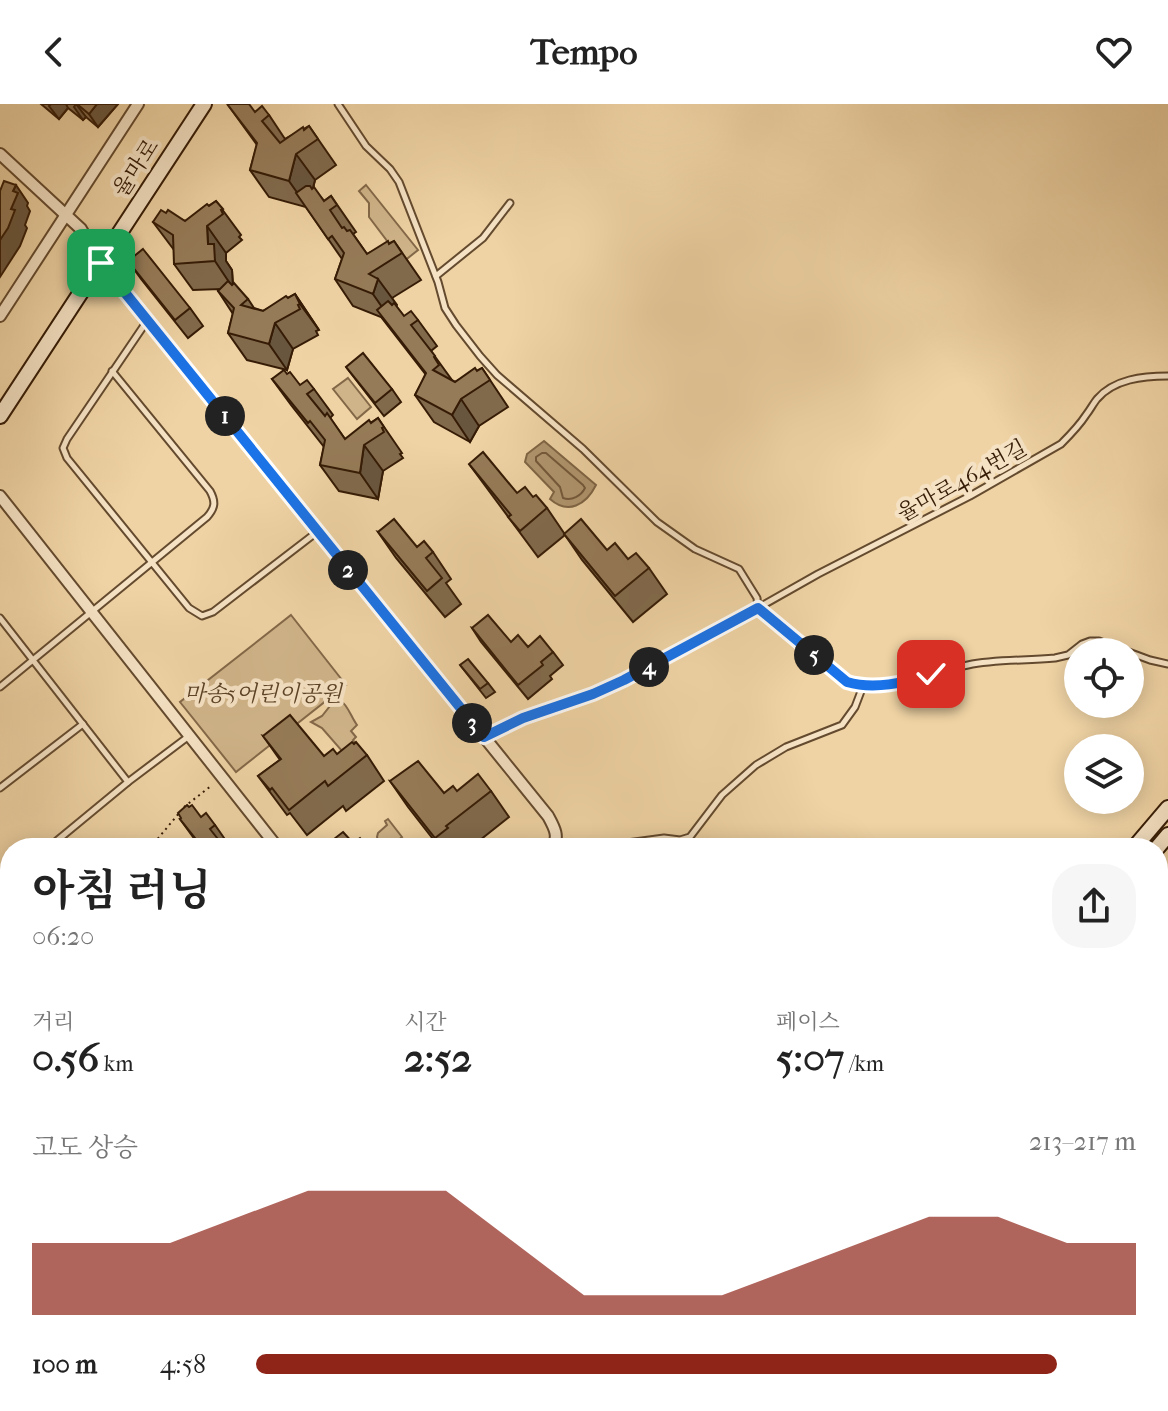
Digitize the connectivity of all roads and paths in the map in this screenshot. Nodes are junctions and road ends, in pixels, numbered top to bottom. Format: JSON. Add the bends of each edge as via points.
{"nodes":[{"id":1,"x":138,"y":104,"type":"edge"},
{"id":2,"x":204,"y":104,"type":"edge"},
{"id":3,"x":338,"y":104,"type":"edge"},
{"id":4,"x":0,"y":154,"type":"edge"},
{"id":5,"x":510,"y":203,"type":"dead end"},
{"id":6,"x":65,"y":216,"type":"junction"},
{"id":7,"x":101,"y":263,"type":"junction"},
{"id":8,"x":436,"y":276,"type":"junction"},
{"id":9,"x":1,"y":312,"type":"edge"},
{"id":10,"x":148,"y":320,"type":"junction"},
{"id":11,"x":112,"y":371,"type":"junction"},
{"id":12,"x":1168,"y":376,"type":"edge"},
{"id":13,"x":0,"y":416,"type":"edge"},
{"id":14,"x":0,"y":496,"type":"edge"},
{"id":15,"x":317,"y":532,"type":"junction"},
{"id":16,"x":152,"y":563,"type":"junction"},
{"id":17,"x":758,"y":608,"type":"junction"},
{"id":18,"x":91,"y":611,"type":"junction"},
{"id":19,"x":0,"y":618,"type":"edge"},
{"id":20,"x":33,"y":660,"type":"junction"},
{"id":21,"x":1168,"y":664,"type":"edge"},
{"id":22,"x":863,"y":686,"type":"junction"},
{"id":23,"x":0,"y":687,"type":"edge"},
{"id":24,"x":83,"y":724,"type":"junction"},
{"id":25,"x":190,"y":735,"type":"junction"},
{"id":26,"x":484,"y":737,"type":"junction"},
{"id":27,"x":128,"y":782,"type":"junction"},
{"id":28,"x":211,"y":786,"type":"dead end"},
{"id":29,"x":0,"y":788,"type":"edge"},
{"id":30,"x":1168,"y":808,"type":"edge"},
{"id":31,"x":60,"y":838,"type":"edge"},
{"id":32,"x":158,"y":838,"type":"edge"},
{"id":33,"x":270,"y":838,"type":"edge"},
{"id":34,"x":556,"y":838,"type":"edge"},
{"id":35,"x":687,"y":838,"type":"edge"},
{"id":36,"x":1142,"y":838,"type":"edge"}],
"edges":[{"from":1,"to":6,"type":"street"},
{"from":2,"to":7,"type":"street","name":"율마로"},
{"from":3,"to":8,"type":"lane","via":[[399,182]]},
{"from":4,"to":6,"type":"street"},
{"from":5,"to":8,"type":"lane","via":[[483,238]]},
{"from":6,"to":7,"type":"street","via":[[81,229]]},
{"from":6,"to":9,"type":"street"},
{"from":7,"to":10,"type":"street"},
{"from":7,"to":13,"type":"street","name":"율마로"},
{"from":8,"to":17,"type":"lane","via":[[450,317],[497,375],[657,522],[695,549],[739,569]]},
{"from":10,"to":11,"type":"lane"},
{"from":10,"to":15,"type":"street"},
{"from":11,"to":16,"type":"lane","via":[[63,448]]},
{"from":11,"to":16,"type":"lane","via":[[215,500],[207,517]]},
{"from":12,"to":17,"type":"lane","name":"율마로464번길","via":[[1129,380],[1106,390],[1061,444]]},
{"from":14,"to":18,"type":"street"},
{"from":15,"to":16,"type":"lane","via":[[202,616]]},
{"from":15,"to":26,"type":"street"},
{"from":16,"to":18,"type":"lane"},
{"from":17,"to":22,"type":"lane","via":[[847,682]]},
{"from":17,"to":26,"type":"lane","name":"율마로464번길","via":[[624,680]]},
{"from":18,"to":20,"type":"lane"},
{"from":18,"to":25,"type":"street"},
{"from":19,"to":20,"type":"lane"},
{"from":20,"to":23,"type":"lane"},
{"from":20,"to":24,"type":"lane"},
{"from":21,"to":22,"type":"lane","via":[[1090,641],[1055,658],[971,664],[913,680]]},
{"from":22,"to":35,"type":"lane","via":[[842,725],[756,765]]},
{"from":24,"to":27,"type":"lane"},
{"from":24,"to":29,"type":"lane"},
{"from":25,"to":27,"type":"lane"},
{"from":25,"to":33,"type":"street"},
{"from":26,"to":34,"type":"street","via":[[548,816]]},
{"from":27,"to":31,"type":"lane"},
{"from":28,"to":32,"type":"path"},
{"from":30,"to":36,"type":"street"}]}
